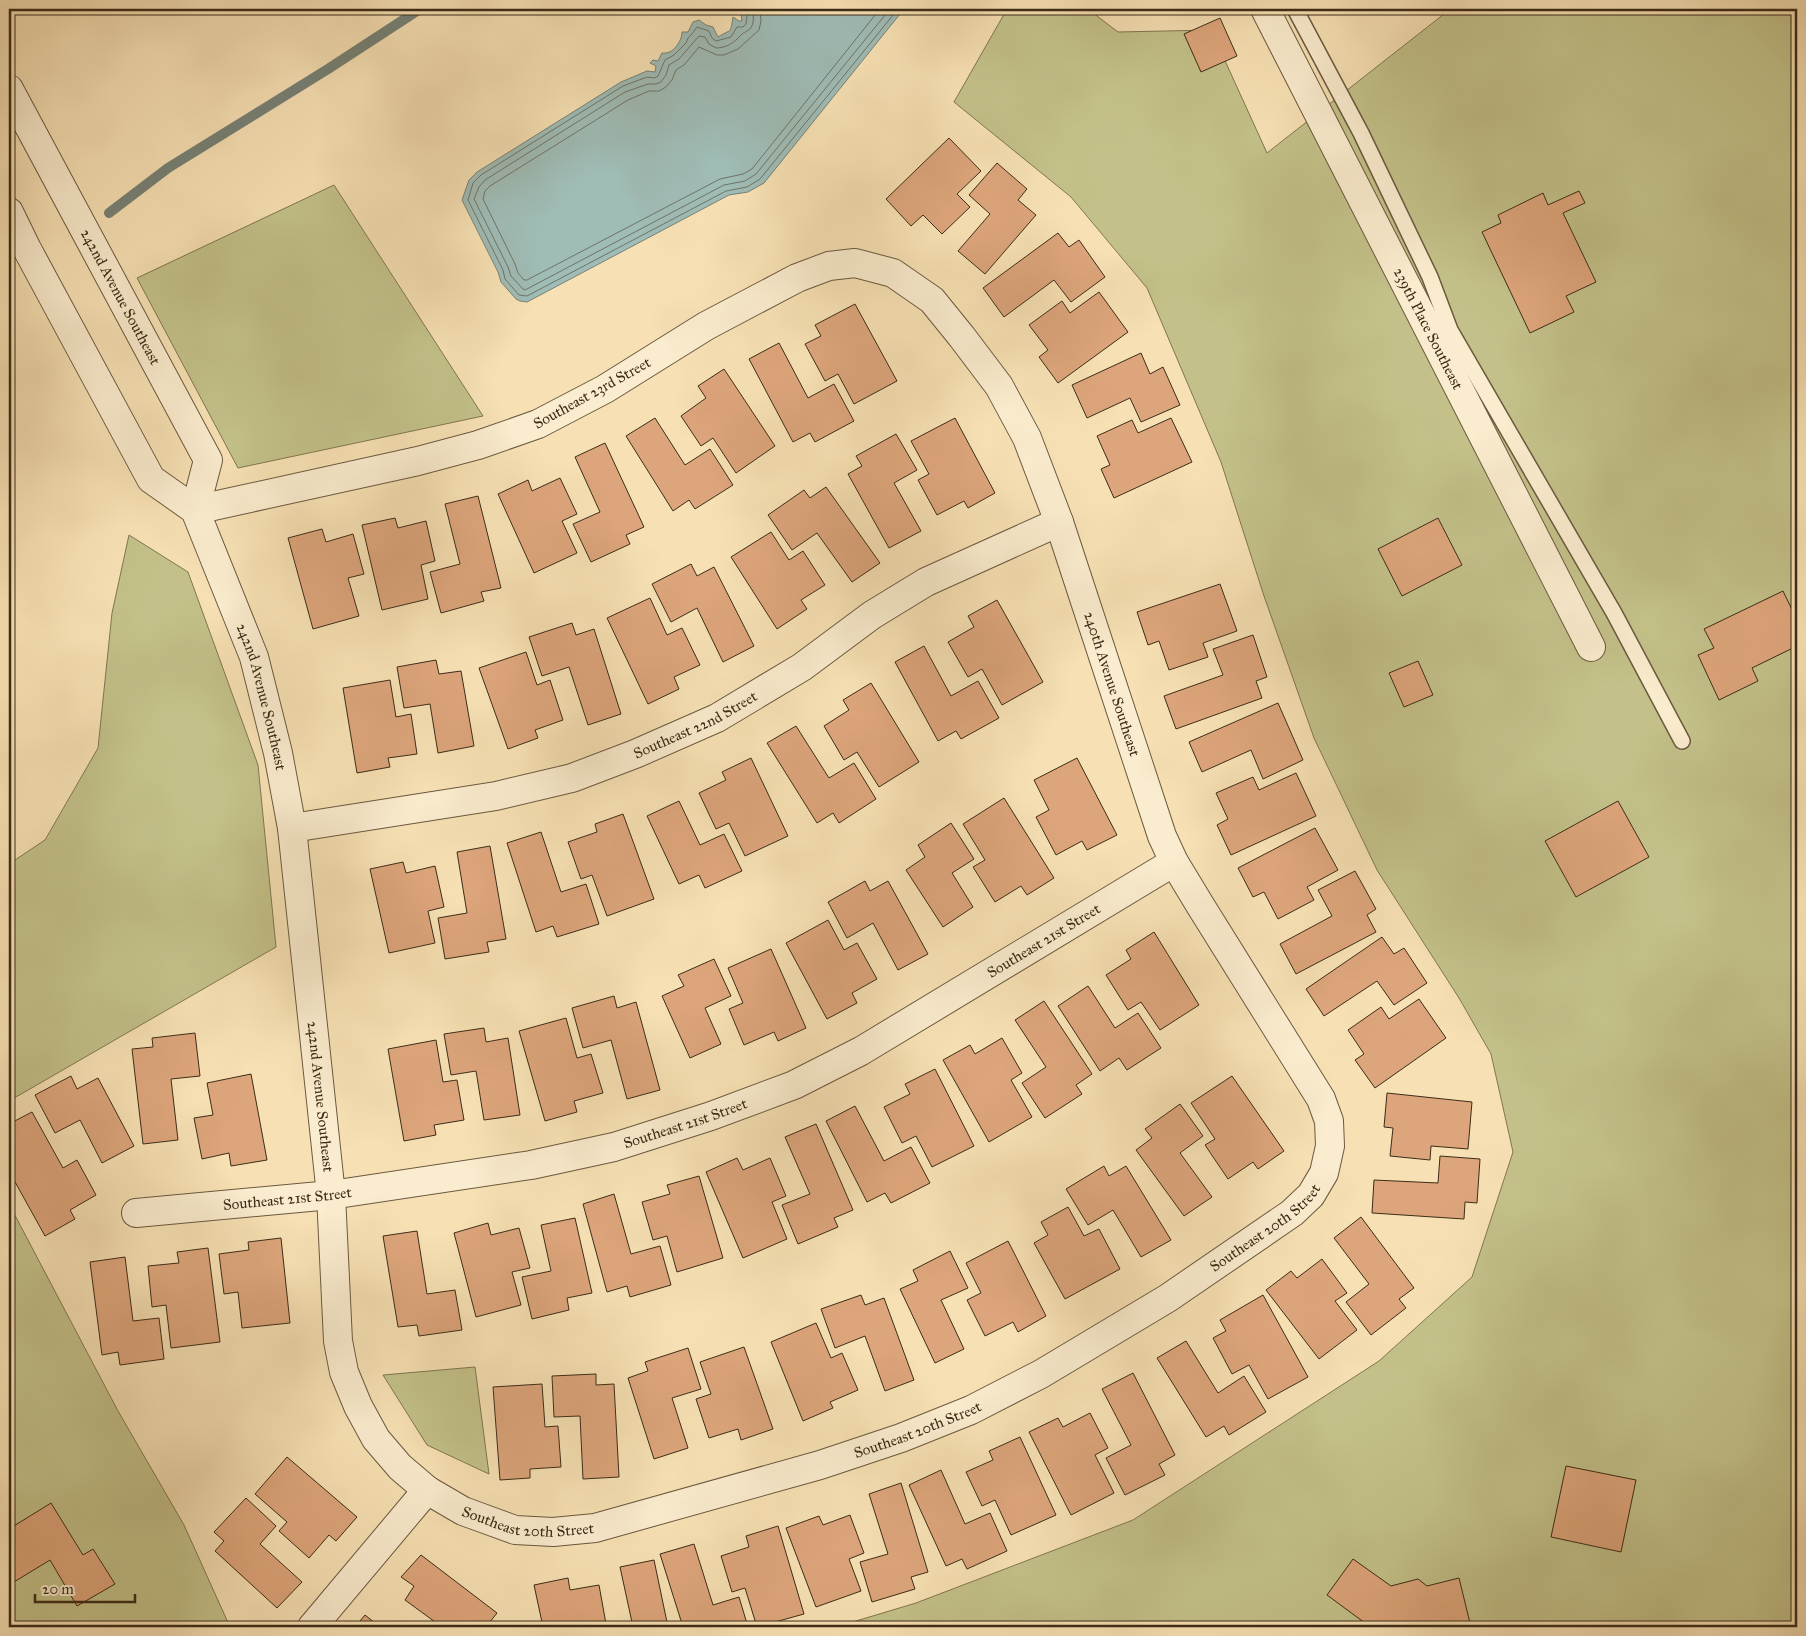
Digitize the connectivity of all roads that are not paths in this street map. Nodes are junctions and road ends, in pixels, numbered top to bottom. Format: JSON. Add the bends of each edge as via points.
{"nodes":[{"id":1,"x":1265,"y":9,"type":"edge"},
{"id":2,"x":1295,"y":9,"type":"edge"},
{"id":3,"x":9,"y":89,"type":"edge"},
{"id":4,"x":9,"y":212,"type":"edge"},
{"id":5,"x":855,"y":263,"type":"joint"},
{"id":6,"x":195,"y":510,"type":"junction"},
{"id":7,"x":1059,"y":522,"type":"junction"},
{"id":8,"x":1591,"y":647,"type":"dead end"},
{"id":9,"x":1682,"y":741,"type":"dead end"},
{"id":10,"x":292,"y":828,"type":"junction"},
{"id":11,"x":1174,"y":862,"type":"junction"},
{"id":12,"x":1330,"y":1146,"type":"joint"},
{"id":13,"x":331,"y":1195,"type":"junction"},
{"id":14,"x":136,"y":1214,"type":"dead end"},
{"id":15,"x":428,"y":1490,"type":"junction"},
{"id":16,"x":312,"y":1627,"type":"edge"}],
"edges":[{"from":1,"to":8,"type":"street","name":"239th Place Southeast"},
{"from":2,"to":9,"type":"lane","via":[[1392,196],[1430,277],[1450,330],[1614,613]]},
{"from":3,"to":6,"type":"street","name":"242nd Avenue Southeast","via":[[208,460]]},
{"from":4,"to":6,"type":"street","via":[[151,479]]},
{"from":5,"to":6,"type":"street","name":"Southeast 23rd Street","via":[[829,266],[797,278],[706,326],[605,389],[538,424],[418,461]]},
{"from":5,"to":7,"type":"street","name":"240th Avenue Southeast","via":[[901,278],[932,300],[962,337],[1000,386],[1027,438]]},
{"from":6,"to":10,"type":"street","name":"242nd Avenue Southeast","via":[[254,657],[278,753]]},
{"from":7,"to":10,"type":"street","name":"Southeast 22nd Street","via":[[926,582],[872,615],[802,667],[717,718],[635,754],[572,778],[496,796]]},
{"from":7,"to":11,"type":"street","name":"240th Avenue Southeast","via":[[1162,836]]},
{"from":10,"to":13,"type":"street","name":"242nd Avenue Southeast"},
{"from":11,"to":12,"type":"street","name":"240th Avenue Southeast","via":[[1321,1099],[1328,1121]]},
{"from":11,"to":13,"type":"street","name":"Southeast 21st Street","via":[[861,1051],[794,1085],[614,1147],[531,1165]]},
{"from":12,"to":15,"type":"street","name":"Southeast 20th Street","via":[[1324,1173],[1311,1195],[1292,1213],[1168,1298],[1041,1374],[971,1410],[901,1438],[820,1465],[595,1528],[553,1532],[515,1530],[463,1511]]},
{"from":13,"to":14,"type":"street","name":"Southeast 21st Street"},
{"from":13,"to":15,"type":"street","name":"242nd Avenue Southeast","via":[[338,1341],[344,1372],[376,1439],[400,1467]]},
{"from":15,"to":16,"type":"street"}]}
